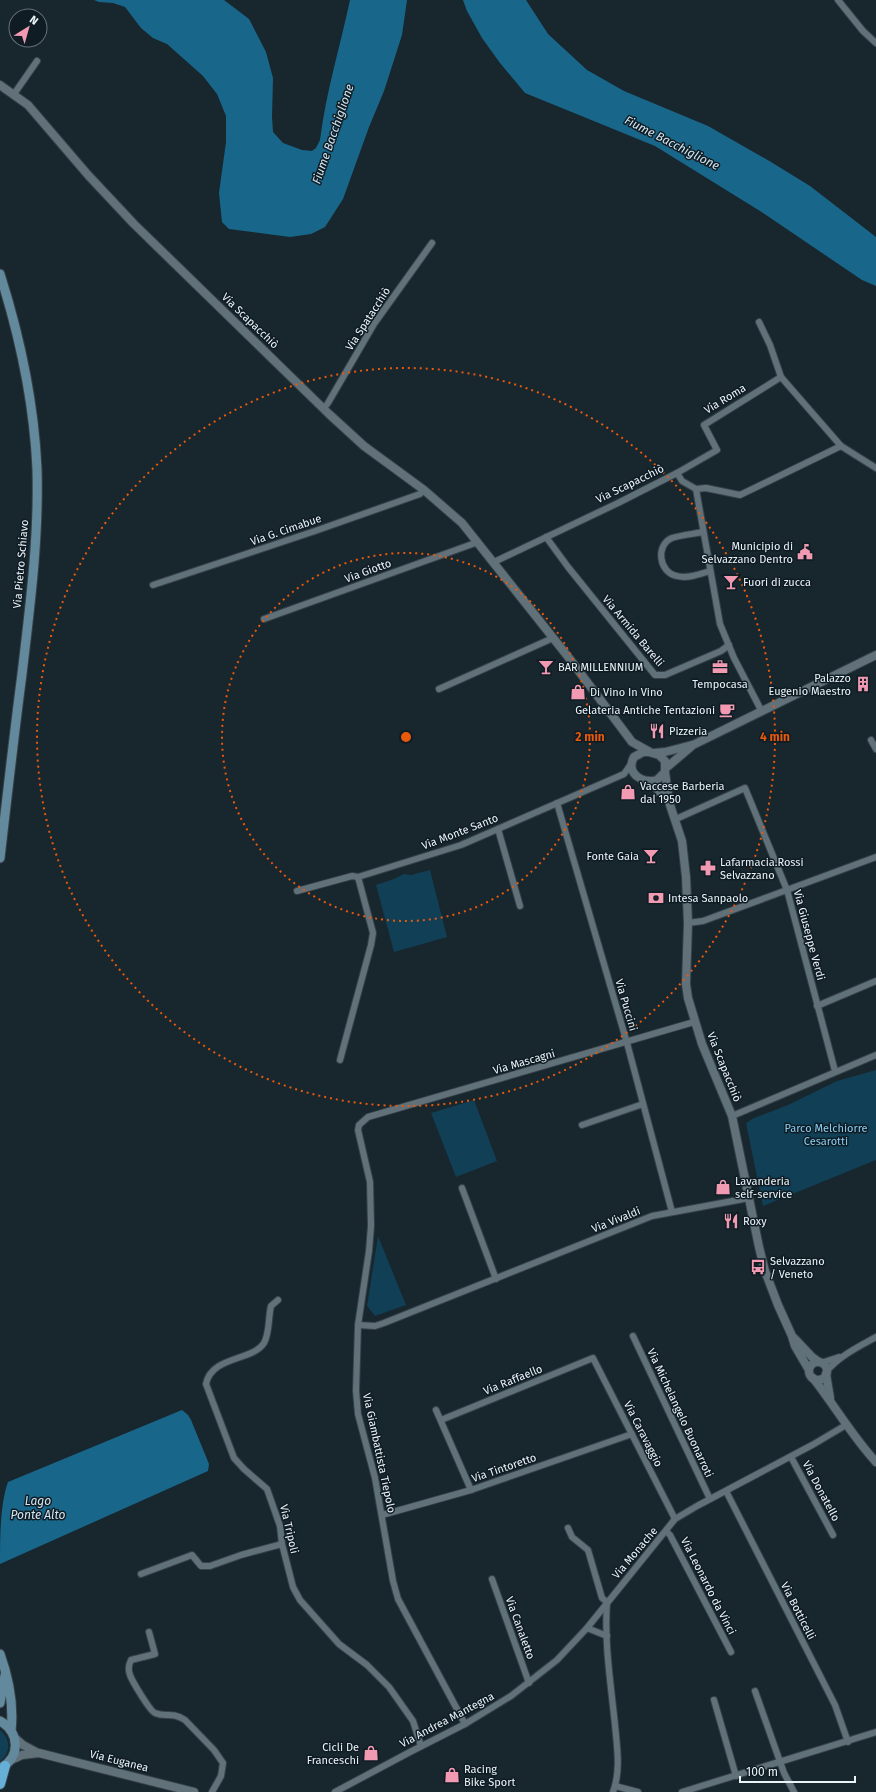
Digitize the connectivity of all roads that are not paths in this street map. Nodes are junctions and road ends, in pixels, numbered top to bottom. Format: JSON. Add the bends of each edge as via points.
{"nodes":[{"id":1,"x":838,"y":0,"type":"edge"},
{"id":2,"x":876,"y":44,"type":"edge"},
{"id":3,"x":37,"y":61,"type":"dead end"},
{"id":4,"x":0,"y":85,"type":"edge"},
{"id":5,"x":14,"y":94,"type":"junction"},
{"id":6,"x":432,"y":243,"type":"dead end"},
{"id":7,"x":0,"y":274,"type":"edge"},
{"id":8,"x":759,"y":322,"type":"dead end"},
{"id":9,"x":781,"y":377,"type":"junction"},
{"id":10,"x":324,"y":408,"type":"junction"},
{"id":11,"x":841,"y":446,"type":"junction"},
{"id":12,"x":876,"y":468,"type":"edge"},
{"id":13,"x":677,"y":474,"type":"junction"},
{"id":14,"x":696,"y":489,"type":"junction"},
{"id":15,"x":424,"y":490,"type":"junction"},
{"id":16,"x":703,"y":532,"type":"junction"},
{"id":17,"x":546,"y":537,"type":"junction"},
{"id":18,"x":478,"y":542,"type":"junction"},
{"id":19,"x":494,"y":562,"type":"junction"},
{"id":20,"x":710,"y":571,"type":"junction"},
{"id":21,"x":153,"y":585,"type":"dead end"},
{"id":22,"x":264,"y":619,"type":"dead end"},
{"id":23,"x":554,"y":638,"type":"junction"},
{"id":24,"x":729,"y":645,"type":"junction"},
{"id":25,"x":876,"y":654,"type":"edge"},
{"id":26,"x":439,"y":689,"type":"dead end"},
{"id":27,"x":761,"y":710,"type":"junction"},
{"id":28,"x":872,"y":740,"type":"dead end"},
{"id":29,"x":633,"y":743,"type":"junction"},
{"id":30,"x":693,"y":745,"type":"junction"},
{"id":31,"x":876,"y":749,"type":"edge"},
{"id":32,"x":652,"y":752,"type":"junction"},
{"id":33,"x":632,"y":762,"type":"junction"},
{"id":34,"x":666,"y":770,"type":"junction"},
{"id":35,"x":624,"y":774,"type":"junction"},
{"id":36,"x":635,"y":775,"type":"junction"},
{"id":37,"x":649,"y":781,"type":"junction"},
{"id":38,"x":669,"y":802,"type":"junction"},
{"id":39,"x":557,"y":803,"type":"junction"},
{"id":40,"x":676,"y":819,"type":"junction"},
{"id":41,"x":498,"y":829,"type":"junction"},
{"id":42,"x":876,"y":857,"type":"edge"},
{"id":43,"x":0,"y":858,"type":"edge"},
{"id":44,"x":358,"y":878,"type":"junction"},
{"id":45,"x":787,"y":890,"type":"junction"},
{"id":46,"x":297,"y":891,"type":"dead end"},
{"id":47,"x":520,"y":906,"type":"dead end"},
{"id":48,"x":688,"y":923,"type":"junction"},
{"id":49,"x":876,"y":981,"type":"edge"},
{"id":50,"x":817,"y":1006,"type":"junction"},
{"id":51,"x":694,"y":1022,"type":"junction"},
{"id":52,"x":627,"y":1043,"type":"junction"},
{"id":53,"x":876,"y":1055,"type":"edge"},
{"id":54,"x":340,"y":1060,"type":"dead end"},
{"id":55,"x":835,"y":1071,"type":"junction"},
{"id":56,"x":643,"y":1104,"type":"junction"},
{"id":57,"x":732,"y":1116,"type":"junction"},
{"id":58,"x":361,"y":1122,"type":"joint"},
{"id":59,"x":582,"y":1125,"type":"dead end"},
{"id":60,"x":462,"y":1188,"type":"dead end"},
{"id":61,"x":749,"y":1198,"type":"junction"},
{"id":62,"x":672,"y":1212,"type":"junction"},
{"id":63,"x":496,"y":1279,"type":"junction"},
{"id":64,"x":278,"y":1300,"type":"dead end"},
{"id":65,"x":358,"y":1326,"type":"junction"},
{"id":66,"x":633,"y":1336,"type":"dead end"},
{"id":67,"x":792,"y":1336,"type":"junction"},
{"id":68,"x":876,"y":1337,"type":"edge"},
{"id":69,"x":842,"y":1356,"type":"junction"},
{"id":70,"x":593,"y":1358,"type":"joint"},
{"id":71,"x":820,"y":1362,"type":"junction"},
{"id":72,"x":809,"y":1370,"type":"junction"},
{"id":73,"x":826,"y":1373,"type":"junction"},
{"id":74,"x":813,"y":1378,"type":"junction"},
{"id":75,"x":831,"y":1401,"type":"junction"},
{"id":76,"x":436,"y":1410,"type":"dead end"},
{"id":77,"x":441,"y":1420,"type":"junction"},
{"id":78,"x":846,"y":1425,"type":"junction"},
{"id":79,"x":632,"y":1434,"type":"junction"},
{"id":80,"x":791,"y":1456,"type":"junction"},
{"id":81,"x":875,"y":1461,"type":"edge"},
{"id":82,"x":471,"y":1490,"type":"junction"},
{"id":83,"x":726,"y":1490,"type":"junction"},
{"id":84,"x":710,"y":1499,"type":"junction"},
{"id":85,"x":382,"y":1516,"type":"junction"},
{"id":86,"x":675,"y":1519,"type":"junction"},
{"id":87,"x":568,"y":1528,"type":"dead end"},
{"id":88,"x":666,"y":1531,"type":"junction"},
{"id":89,"x":833,"y":1535,"type":"dead end"},
{"id":90,"x":282,"y":1544,"type":"junction"},
{"id":91,"x":140,"y":1574,"type":"dead end"},
{"id":92,"x":492,"y":1579,"type":"dead end"},
{"id":93,"x":607,"y":1602,"type":"junction"},
{"id":94,"x":587,"y":1628,"type":"junction"},
{"id":95,"x":149,"y":1632,"type":"dead end"},
{"id":96,"x":607,"y":1636,"type":"junction"},
{"id":97,"x":731,"y":1652,"type":"dead end"},
{"id":98,"x":0,"y":1654,"type":"edge"},
{"id":99,"x":5,"y":1671,"type":"junction"},
{"id":100,"x":529,"y":1683,"type":"junction"},
{"id":101,"x":755,"y":1691,"type":"dead end"},
{"id":102,"x":714,"y":1700,"type":"dead end"},
{"id":103,"x":0,"y":1703,"type":"edge"},
{"id":104,"x":0,"y":1722,"type":"edge"},
{"id":105,"x":465,"y":1724,"type":"junction"},
{"id":106,"x":876,"y":1732,"type":"edge"},
{"id":107,"x":13,"y":1734,"type":"junction"},
{"id":108,"x":848,"y":1742,"type":"junction"},
{"id":109,"x":421,"y":1746,"type":"junction"},
{"id":110,"x":39,"y":1753,"type":"junction"},
{"id":111,"x":781,"y":1763,"type":"junction"},
{"id":112,"x":5,"y":1765,"type":"edge"},
{"id":113,"x":736,"y":1776,"type":"junction"},
{"id":114,"x":0,"y":1784,"type":"edge"},
{"id":115,"x":614,"y":1789,"type":"edge"},
{"id":116,"x":194,"y":1792,"type":"edge"},
{"id":117,"x":212,"y":1792,"type":"edge"},
{"id":118,"x":335,"y":1792,"type":"edge"},
{"id":119,"x":638,"y":1792,"type":"edge"},
{"id":120,"x":682,"y":1792,"type":"edge"},
{"id":121,"x":794,"y":1792,"type":"edge"}],
"edges":[{"from":1,"to":2,"type":"street"},
{"from":3,"to":5,"type":"street"},
{"from":4,"to":5,"type":"street","name":"Via Scapacchiò"},
{"from":5,"to":10,"type":"street","name":"Via Scapacchiò","via":[[43,121],[88,175],[134,224]]},
{"from":6,"to":10,"type":"street","name":"Via Spatacchiò","via":[[374,324]]},
{"from":7,"to":43,"type":"main road","name":"Via Pietro Schiavo","via":[[15,322],[33,419],[37,468],[34,570]]},
{"from":8,"to":9,"type":"street"},
{"from":9,"to":11,"type":"street"},
{"from":9,"to":13,"type":"street","name":"Via Roma","via":[[704,425],[717,450]]},
{"from":10,"to":15,"type":"street","name":"Via Scapacchiò","via":[[364,446]]},
{"from":11,"to":12,"type":"street"},
{"from":11,"to":14,"type":"street","via":[[740,496],[706,488]]},
{"from":13,"to":14,"type":"street","name":"Via Scapacchiò","via":[[682,481]]},
{"from":13,"to":17,"type":"street","name":"Via Scapacchiò"},
{"from":14,"to":16,"type":"street"},
{"from":15,"to":18,"type":"street","name":"Via Scapacchiò","via":[[452,513]]},
{"from":15,"to":21,"type":"street","name":"Via G. Cimabue","via":[[420,494],[315,531]]},
{"from":16,"to":20,"type":"street"},
{"from":16,"to":20,"type":"street","via":[[671,538],[663,546],[660,555],[668,572],[674,576],[683,578]]},
{"from":17,"to":19,"type":"street","name":"Via Scapacchiò"},
{"from":17,"to":24,"type":"street","name":"Via Armida Barelli","via":[[655,675],[665,675],[721,651]]},
{"from":18,"to":19,"type":"street","name":"Via Scapacchiò"},
{"from":18,"to":22,"type":"street","name":"Via Giotto"},
{"from":19,"to":23,"type":"street","name":"Via Scapacchiò"},
{"from":20,"to":24,"type":"street","via":[[720,624]]},
{"from":23,"to":26,"type":"street"},
{"from":23,"to":29,"type":"street","name":"Via Scapacchiò"},
{"from":24,"to":27,"type":"street"},
{"from":25,"to":27,"type":"street"},
{"from":27,"to":30,"type":"street"},
{"from":28,"to":31,"type":"street"},
{"from":29,"to":32,"type":"street","name":"Via Scapacchiò"},
{"from":29,"to":33,"type":"street"},
{"from":30,"to":32,"type":"street","via":[[665,752]]},
{"from":30,"to":34,"type":"street"},
{"from":32,"to":33,"type":"street","via":[[641,752]]},
{"from":32,"to":34,"type":"street","via":[[662,757]]},
{"from":33,"to":35,"type":"street"},
{"from":33,"to":36,"type":"street","via":[[632,771]]},
{"from":34,"to":37,"type":"street","via":[[661,779]]},
{"from":34,"to":38,"type":"street","name":"Via Scapacchiò"},
{"from":35,"to":36,"type":"street","name":"Via Monte Santo"},
{"from":35,"to":39,"type":"street","name":"Via Monte Santo"},
{"from":36,"to":37,"type":"street"},
{"from":37,"to":38,"type":"street","name":"Via Scapacchiò"},
{"from":38,"to":40,"type":"street","name":"Via Scapacchiò"},
{"from":39,"to":41,"type":"street","name":"Via Monte Santo"},
{"from":39,"to":52,"type":"street","name":"Via Puccini"},
{"from":40,"to":45,"type":"street","name":"Via Giuseppe Verdi","via":[[745,788]]},
{"from":40,"to":48,"type":"street","name":"Via Scapacchiò","via":[[685,863]]},
{"from":41,"to":44,"type":"street","name":"Via Monte Santo","via":[[461,845]]},
{"from":41,"to":47,"type":"street"},
{"from":42,"to":45,"type":"street"},
{"from":44,"to":46,"type":"street","name":"Via Monte Santo","via":[[352,876]]},
{"from":44,"to":54,"type":"street","via":[[373,933]]},
{"from":45,"to":48,"type":"street","via":[[703,921]]},
{"from":45,"to":50,"type":"street","name":"Via Giuseppe Verdi"},
{"from":48,"to":51,"type":"street","name":"Via Scapacchiò","via":[[686,984]]},
{"from":49,"to":50,"type":"street"},
{"from":50,"to":55,"type":"street","name":"Via Giuseppe Verdi"},
{"from":51,"to":52,"type":"street","name":"Via Mascagni"},
{"from":51,"to":57,"type":"street","name":"Via Scapacchiò"},
{"from":52,"to":56,"type":"street","name":"Via Puccini"},
{"from":52,"to":58,"type":"street","name":"Via Mascagni","via":[[368,1117]]},
{"from":53,"to":55,"type":"street"},
{"from":55,"to":57,"type":"street"},
{"from":56,"to":59,"type":"street"},
{"from":56,"to":62,"type":"street","name":"Via Puccini"},
{"from":57,"to":61,"type":"street","name":"Via Scapacchiò"},
{"from":58,"to":65,"type":"street","name":"Via Giambattista Tiepolo","via":[[358,1130],[370,1182],[371,1226]]},
{"from":60,"to":63,"type":"street"},
{"from":61,"to":62,"type":"street","name":"Via Vivaldi"},
{"from":61,"to":67,"type":"street","name":"Via Scapacchiò","via":[[765,1271]]},
{"from":62,"to":63,"type":"street","name":"Via Vivaldi","via":[[652,1216]]},
{"from":63,"to":65,"type":"street","name":"Via Vivaldi","via":[[384,1324]]},
{"from":64,"to":90,"type":"street","name":"Via Tripoli","via":[[270,1306],[267,1337],[263,1344],[251,1353],[233,1358],[222,1365],[207,1377],[206,1384],[234,1458],[267,1489],[280,1526]]},
{"from":65,"to":85,"type":"street","name":"Via Giambattista Tiepolo","via":[[358,1414],[370,1454]]},
{"from":66,"to":84,"type":"street","name":"Via Michelangelo Buonarroti"},
{"from":67,"to":71,"type":"street","name":"Via Scapacchiò"},
{"from":67,"to":72,"type":"street","name":"Via Scapacchiò"},
{"from":68,"to":69,"type":"street"},
{"from":69,"to":71,"type":"street"},
{"from":69,"to":73,"type":"street"},
{"from":70,"to":77,"type":"street","name":"Via Raffaello"},
{"from":70,"to":79,"type":"street","name":"Via Caravaggio"},
{"from":71,"to":72,"type":"street","via":[[811,1364]]},
{"from":71,"to":73,"type":"street","name":"Via Scapacchiò","via":[[826,1368]]},
{"from":72,"to":74,"type":"street","name":"Via Scapacchiò"},
{"from":73,"to":74,"type":"street","via":[[821,1379]]},
{"from":73,"to":75,"type":"street","name":"Via Scapacchiò"},
{"from":74,"to":75,"type":"street","name":"Via Scapacchiò"},
{"from":75,"to":78,"type":"street","name":"Via Scapacchiò"},
{"from":76,"to":77,"type":"street"},
{"from":77,"to":82,"type":"street"},
{"from":78,"to":80,"type":"street","name":"Via Monache"},
{"from":78,"to":81,"type":"street","name":"Via Scapacchiò"},
{"from":79,"to":82,"type":"street","name":"Via Tintoretto"},
{"from":79,"to":86,"type":"street","name":"Via Caravaggio"},
{"from":80,"to":83,"type":"street","name":"Via Monache"},
{"from":80,"to":89,"type":"street","name":"Via Donatello"},
{"from":82,"to":85,"type":"street","name":"Via Tintoretto"},
{"from":83,"to":84,"type":"street","name":"Via Monache"},
{"from":83,"to":108,"type":"street","name":"Via Botticelli","via":[[835,1706]]},
{"from":84,"to":86,"type":"street","name":"Via Monache"},
{"from":85,"to":105,"type":"street","name":"Via Giambattista Tiepolo","via":[[398,1599]]},
{"from":86,"to":88,"type":"street","name":"Via Monache"},
{"from":87,"to":93,"type":"street","via":[[572,1538],[588,1550],[602,1598]]},
{"from":88,"to":93,"type":"street","name":"Via Monache"},
{"from":88,"to":97,"type":"street","name":"Via Leonardo da Vinci"},
{"from":90,"to":91,"type":"street","via":[[210,1566],[201,1566],[192,1555]]},
{"from":90,"to":109,"type":"street","name":"Via Tripoli","via":[[292,1587],[300,1600],[339,1644],[368,1665],[389,1687],[413,1722]]},
{"from":92,"to":100,"type":"street","name":"Via Canaletto"},
{"from":93,"to":94,"type":"street","name":"Via Andrea Mantegna"},
{"from":93,"to":96,"type":"street"},
{"from":94,"to":96,"type":"street"},
{"from":94,"to":100,"type":"street","name":"Via Andrea Mantegna","via":[[557,1660]]},
{"from":95,"to":117,"type":"street","via":[[155,1654],[131,1660],[130,1676],[151,1710],[185,1720],[222,1759],[223,1770]]},
{"from":96,"to":115,"type":"street","via":[[618,1760]]},
{"from":98,"to":99,"type":"main road"},
{"from":99,"to":103,"type":"main road"},
{"from":99,"to":107,"type":"main road","via":[[13,1714]]},
{"from":100,"to":105,"type":"street","name":"Via Andrea Mantegna"},
{"from":101,"to":111,"type":"street"},
{"from":102,"to":113,"type":"street"},
{"from":104,"to":107,"type":"main road","name":"Via Euganea"},
{"from":105,"to":109,"type":"street","name":"Via Andrea Mantegna"},
{"from":106,"to":108,"type":"street"},
{"from":107,"to":110,"type":"street","name":"Via Euganea","via":[[23,1745]]},
{"from":107,"to":112,"type":"main road","via":[[16,1746]]},
{"from":108,"to":111,"type":"street"},
{"from":109,"to":118,"type":"street","name":"Via Andrea Mantegna"},
{"from":110,"to":112,"type":"street","name":"Via Euganea","via":[[22,1755]]},
{"from":110,"to":116,"type":"street","name":"Via Euganea"},
{"from":111,"to":113,"type":"street"},
{"from":111,"to":121,"type":"street"},
{"from":112,"to":114,"type":"highway"},
{"from":113,"to":120,"type":"street"},
{"from":115,"to":119,"type":"street"}]}
